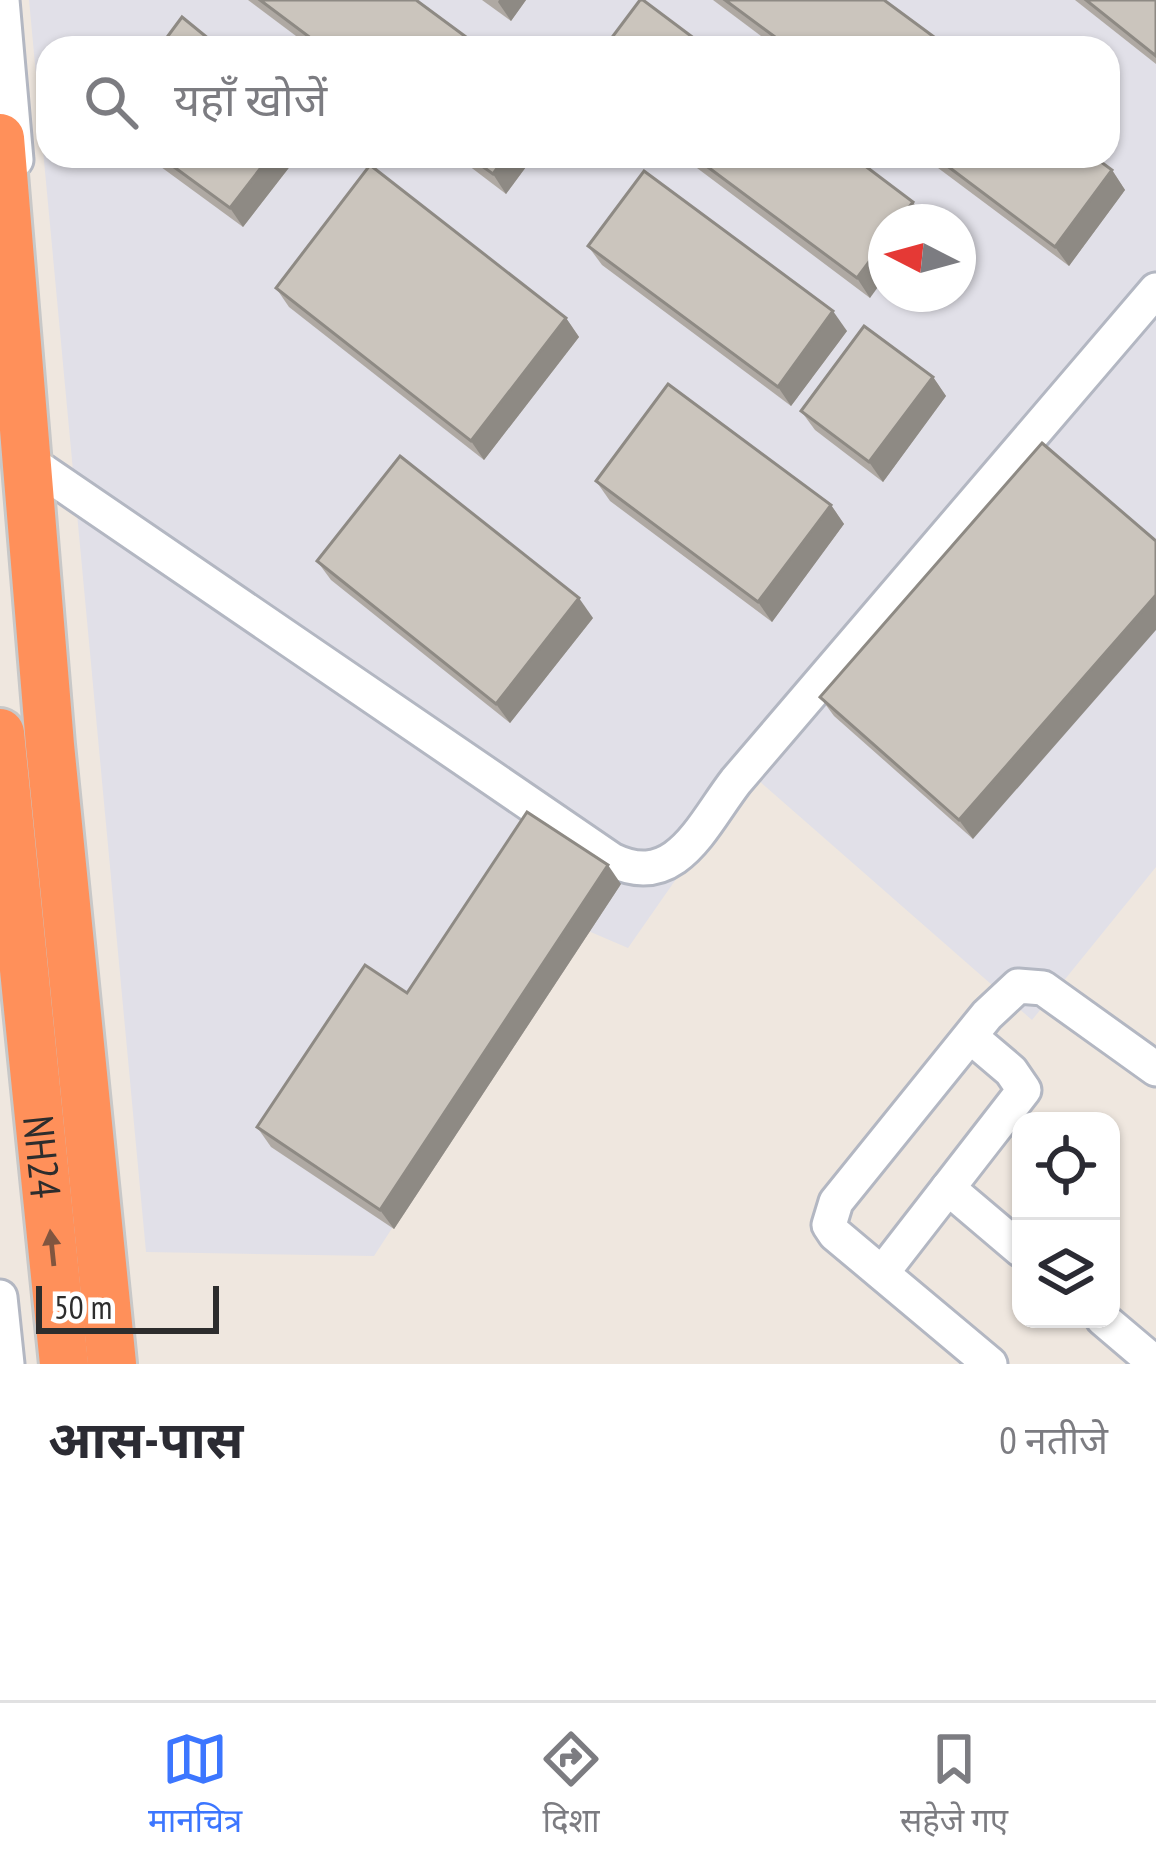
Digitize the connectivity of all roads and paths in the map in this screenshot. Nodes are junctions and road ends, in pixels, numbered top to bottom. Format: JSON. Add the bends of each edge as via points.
{"nodes":[{"id":1,"x":2,"y":0,"type":"edge"},
{"id":2,"x":0,"y":138,"type":"edge"},
{"id":3,"x":1156,"y":290,"type":"edge"},
{"id":4,"x":43,"y":470,"type":"junction"},
{"id":5,"x":0,"y":733,"type":"edge"},
{"id":6,"x":2,"y":753,"type":"edge"},
{"id":7,"x":971,"y":1037,"type":"junction"},
{"id":8,"x":1156,"y":1069,"type":"edge"},
{"id":9,"x":948,"y":1188,"type":"junction"},
{"id":10,"x":1012,"y":1242,"type":"edge"},
{"id":11,"x":882,"y":1273,"type":"junction"},
{"id":12,"x":0,"y":1297,"type":"edge"},
{"id":13,"x":1114,"y":1328,"type":"edge"},
{"id":14,"x":4,"y":1362,"type":"edge"},
{"id":15,"x":64,"y":1364,"type":"edge"},
{"id":16,"x":112,"y":1364,"type":"edge"},
{"id":17,"x":131,"y":1364,"type":"edge"},
{"id":18,"x":990,"y":1364,"type":"edge"},
{"id":19,"x":1156,"y":1364,"type":"edge"}],
"edges":[{"from":1,"to":4,"type":"street"},
{"from":2,"to":16,"type":"highway"},
{"from":3,"to":4,"type":"street","via":[[678,857],[658,870],[613,860]]},
{"from":4,"to":17,"type":"street"},
{"from":5,"to":6,"type":"highway","name":"NH24"},
{"from":15,"to":6,"type":"highway","name":"NH24","one_way":true},
{"from":7,"to":8,"type":"street","via":[[1006,993],[1031,983]]},
{"from":7,"to":9,"type":"street","via":[[1024,1090]]},
{"from":7,"to":11,"type":"street","via":[[831,1214],[835,1234]]},
{"from":9,"to":10,"type":"street"},
{"from":9,"to":11,"type":"street"},
{"from":11,"to":18,"type":"street"},
{"from":12,"to":14,"type":"street"},
{"from":13,"to":19,"type":"street"}]}
